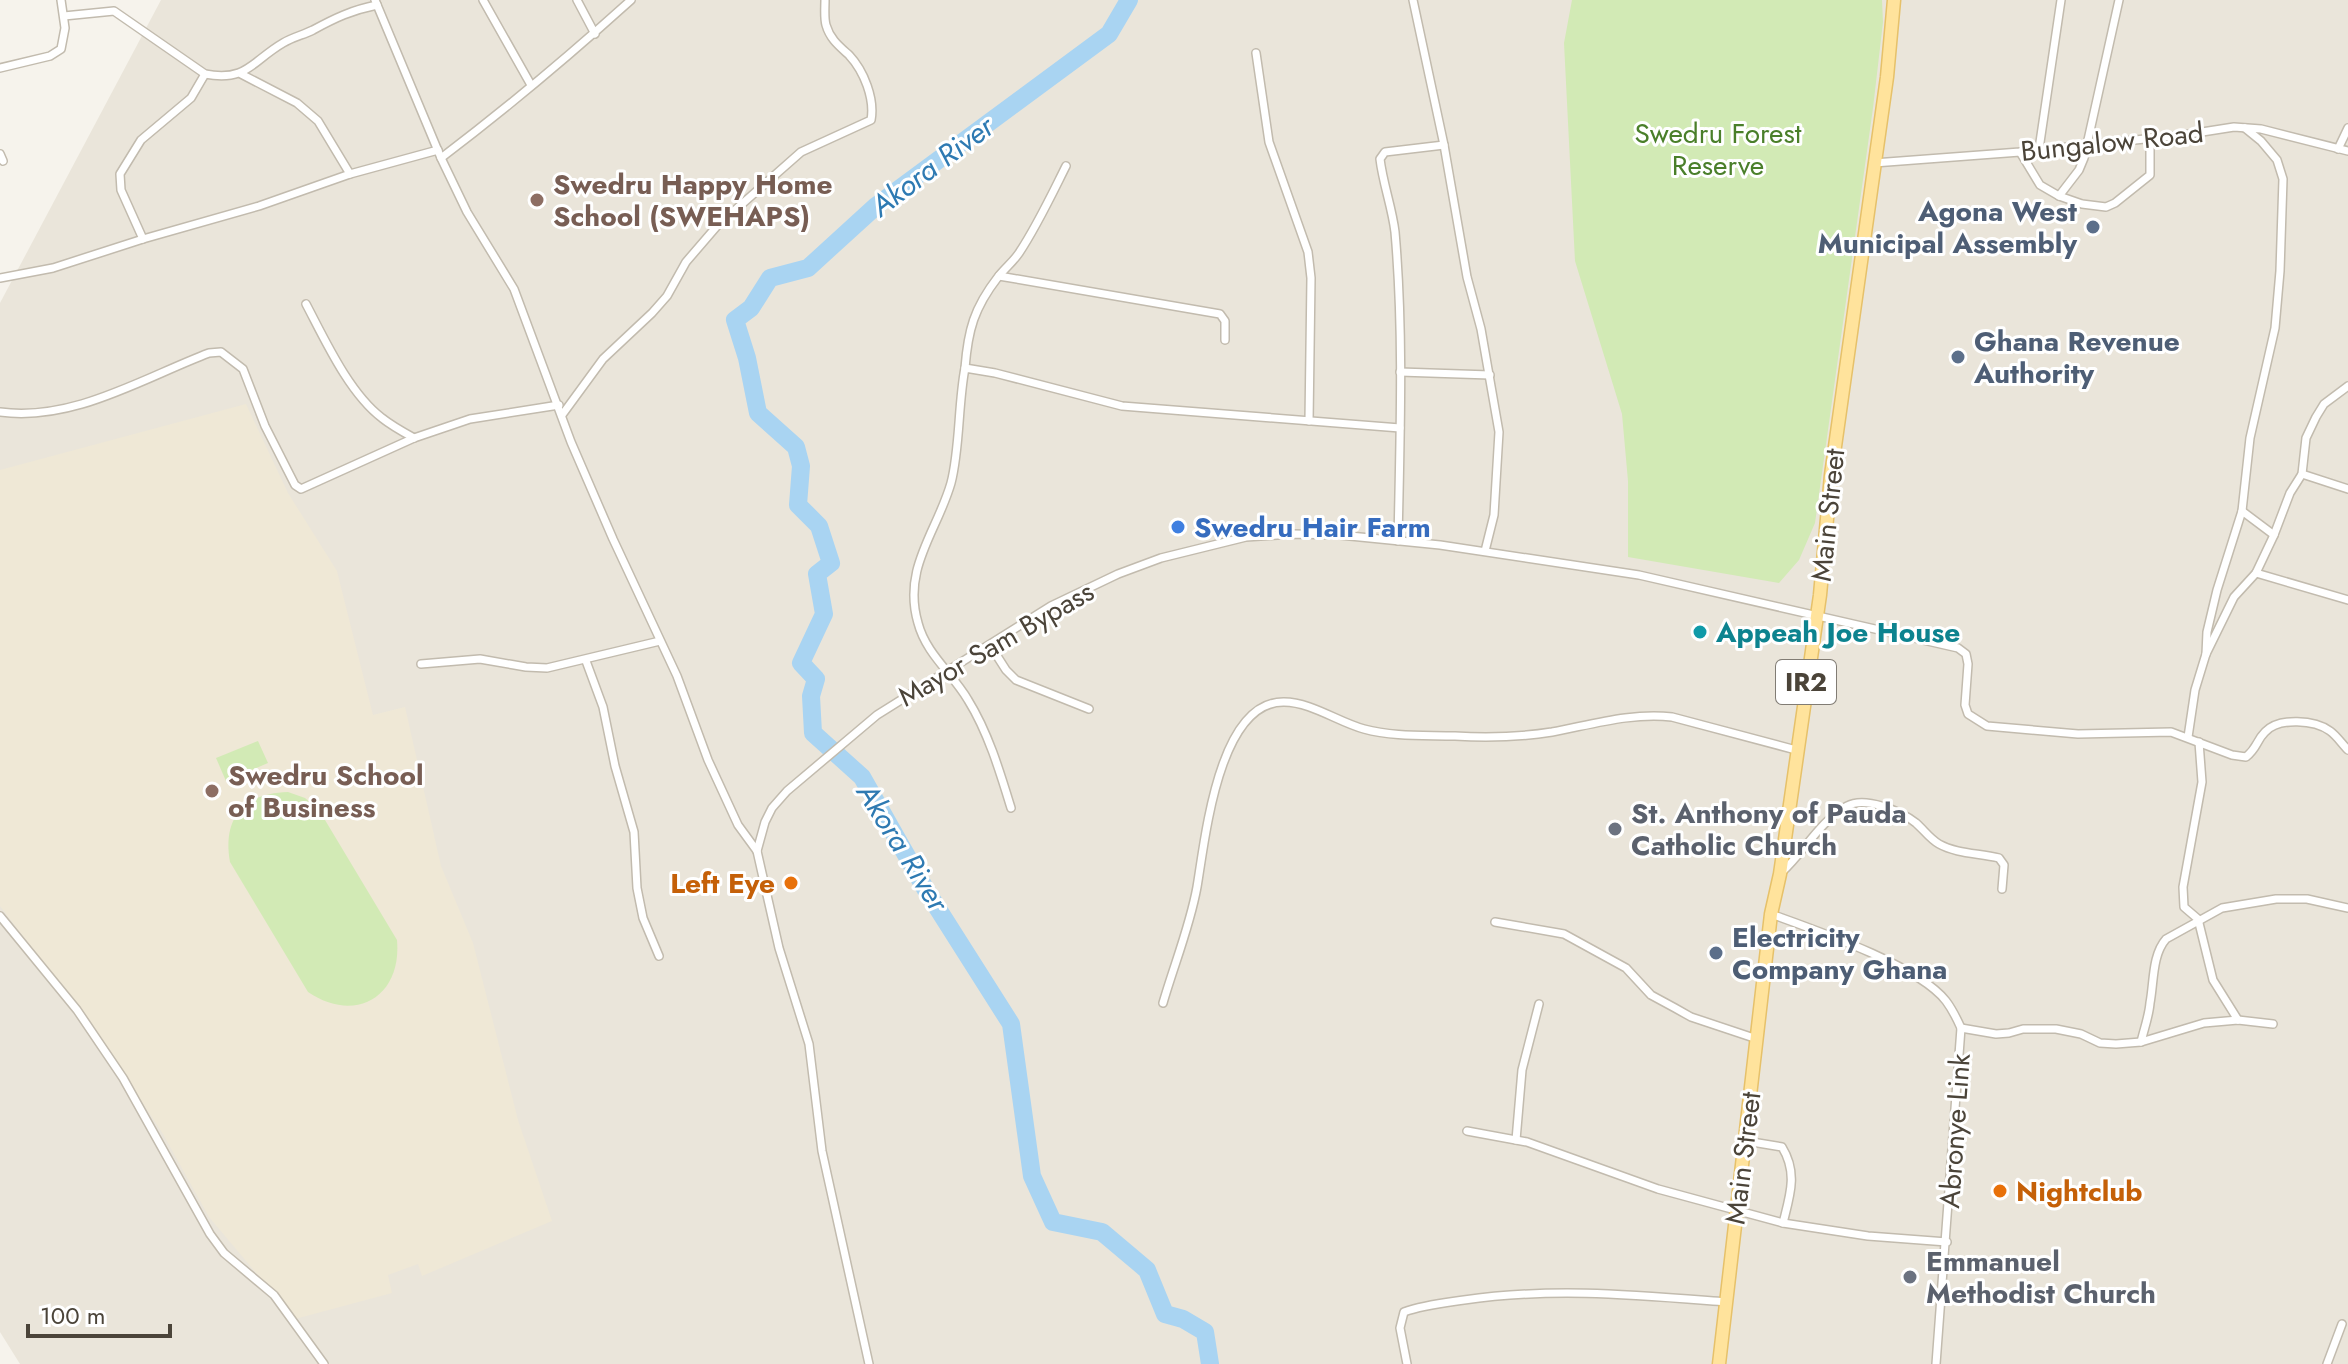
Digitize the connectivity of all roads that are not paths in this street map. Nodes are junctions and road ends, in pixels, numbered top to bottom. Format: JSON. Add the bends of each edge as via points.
{"nodes":[{"id":1,"x":61,"y":0,"type":"edge"},
{"id":2,"x":483,"y":0,"type":"edge"},
{"id":3,"x":577,"y":0,"type":"edge"},
{"id":4,"x":631,"y":0,"type":"edge"},
{"id":5,"x":825,"y":0,"type":"edge"},
{"id":6,"x":1413,"y":0,"type":"edge"},
{"id":7,"x":1894,"y":0,"type":"edge"},
{"id":8,"x":2061,"y":0,"type":"edge"},
{"id":9,"x":2119,"y":0,"type":"edge"},
{"id":10,"x":376,"y":3,"type":"edge"},
{"id":11,"x":64,"y":16,"type":"junction"},
{"id":12,"x":595,"y":34,"type":"junction"},
{"id":13,"x":1256,"y":53,"type":"dead end"},
{"id":14,"x":0,"y":68,"type":"edge"},
{"id":15,"x":205,"y":74,"type":"junction"},
{"id":16,"x":241,"y":74,"type":"junction"},
{"id":17,"x":531,"y":85,"type":"junction"},
{"id":18,"x":2245,"y":128,"type":"junction"},
{"id":19,"x":2348,"y":128,"type":"edge"},
{"id":20,"x":2150,"y":138,"type":"junction"},
{"id":21,"x":2087,"y":144,"type":"junction"},
{"id":22,"x":1444,"y":145,"type":"junction"},
{"id":23,"x":2039,"y":149,"type":"junction"},
{"id":24,"x":2338,"y":149,"type":"junction"},
{"id":25,"x":2348,"y":151,"type":"edge"},
{"id":26,"x":2020,"y":152,"type":"junction"},
{"id":27,"x":439,"y":154,"type":"junction"},
{"id":28,"x":1874,"y":163,"type":"junction"},
{"id":29,"x":1066,"y":166,"type":"dead end"},
{"id":30,"x":350,"y":174,"type":"junction"},
{"id":31,"x":2059,"y":196,"type":"junction"},
{"id":32,"x":143,"y":239,"type":"junction"},
{"id":33,"x":999,"y":276,"type":"junction"},
{"id":34,"x":0,"y":278,"type":"edge"},
{"id":35,"x":306,"y":304,"type":"dead end"},
{"id":36,"x":1225,"y":340,"type":"dead end"},
{"id":37,"x":965,"y":368,"type":"junction"},
{"id":38,"x":1400,"y":372,"type":"junction"},
{"id":39,"x":1490,"y":375,"type":"junction"},
{"id":40,"x":2348,"y":386,"type":"edge"},
{"id":41,"x":559,"y":405,"type":"junction"},
{"id":42,"x":0,"y":412,"type":"edge"},
{"id":43,"x":562,"y":415,"type":"junction"},
{"id":44,"x":1309,"y":421,"type":"junction"},
{"id":45,"x":1400,"y":428,"type":"junction"},
{"id":46,"x":414,"y":438,"type":"junction"},
{"id":47,"x":2302,"y":474,"type":"junction"},
{"id":48,"x":2348,"y":489,"type":"edge"},
{"id":49,"x":2242,"y":511,"type":"junction"},
{"id":50,"x":2274,"y":535,"type":"junction"},
{"id":51,"x":1398,"y":541,"type":"junction"},
{"id":52,"x":1485,"y":551,"type":"junction"},
{"id":53,"x":2256,"y":573,"type":"junction"},
{"id":54,"x":2348,"y":600,"type":"edge"},
{"id":55,"x":1816,"y":616,"type":"junction"},
{"id":56,"x":660,"y":641,"type":"junction"},
{"id":57,"x":990,"y":645,"type":"junction"},
{"id":58,"x":2206,"y":654,"type":"junction"},
{"id":59,"x":586,"y":661,"type":"junction"},
{"id":60,"x":421,"y":664,"type":"dead end"},
{"id":61,"x":946,"y":670,"type":"junction"},
{"id":62,"x":1089,"y":709,"type":"dead end"},
{"id":63,"x":2188,"y":737,"type":"junction"},
{"id":64,"x":2199,"y":742,"type":"junction"},
{"id":65,"x":1796,"y":750,"type":"junction"},
{"id":66,"x":2348,"y":750,"type":"edge"},
{"id":67,"x":1011,"y":808,"type":"dead end"},
{"id":68,"x":757,"y":851,"type":"junction"},
{"id":69,"x":1780,"y":874,"type":"junction"},
{"id":70,"x":2002,"y":889,"type":"dead end"},
{"id":71,"x":2348,"y":908,"type":"edge"},
{"id":72,"x":1771,"y":914,"type":"junction"},
{"id":73,"x":0,"y":916,"type":"edge"},
{"id":74,"x":2198,"y":919,"type":"junction"},
{"id":75,"x":1495,"y":922,"type":"dead end"},
{"id":76,"x":659,"y":956,"type":"dead end"},
{"id":77,"x":1163,"y":1003,"type":"dead end"},
{"id":78,"x":1539,"y":1004,"type":"dead end"},
{"id":79,"x":2238,"y":1020,"type":"junction"},
{"id":80,"x":2273,"y":1024,"type":"dead end"},
{"id":81,"x":1961,"y":1028,"type":"junction"},
{"id":82,"x":1759,"y":1039,"type":"junction"},
{"id":83,"x":2141,"y":1042,"type":"junction"},
{"id":84,"x":1467,"y":1131,"type":"dead end"},
{"id":85,"x":1516,"y":1140,"type":"junction"},
{"id":86,"x":1746,"y":1141,"type":"junction"},
{"id":87,"x":1737,"y":1212,"type":"junction"},
{"id":88,"x":1783,"y":1223,"type":"junction"},
{"id":89,"x":1947,"y":1242,"type":"junction"},
{"id":90,"x":1726,"y":1302,"type":"junction"},
{"id":91,"x":2342,"y":1324,"type":"dead end"},
{"id":92,"x":324,"y":1364,"type":"edge"},
{"id":93,"x":869,"y":1364,"type":"edge"},
{"id":94,"x":1407,"y":1364,"type":"edge"},
{"id":95,"x":1719,"y":1364,"type":"edge"},
{"id":96,"x":1936,"y":1364,"type":"edge"},
{"id":97,"x":2327,"y":1364,"type":"edge"}],
"edges":[{"from":1,"to":11,"type":"street"},
{"from":2,"to":17,"type":"street"},
{"from":3,"to":12,"type":"street"},
{"from":4,"to":12,"type":"street"},
{"from":5,"to":43,"type":"street","via":[[825,24],[833,42],[852,58],[870,94],[871,120],[801,152],[717,226],[686,262],[667,296],[603,359]]},
{"from":6,"to":22,"type":"street"},
{"from":7,"to":28,"type":"main road","name":"Main Street","number":"IR2"},
{"from":8,"to":23,"type":"street"},
{"from":9,"to":21,"type":"street"},
{"from":10,"to":16,"type":"street","via":[[282,43]]},
{"from":10,"to":27,"type":"street"},
{"from":11,"to":14,"type":"street","via":[[61,49]]},
{"from":11,"to":15,"type":"street","via":[[114,11]]},
{"from":12,"to":17,"type":"street"},
{"from":13,"to":44,"type":"street","via":[[1269,142],[1308,252]]},
{"from":15,"to":16,"type":"street"},
{"from":15,"to":32,"type":"street","via":[[191,98],[141,140],[120,174],[121,190]]},
{"from":16,"to":30,"type":"street","via":[[297,103],[318,121]]},
{"from":17,"to":27,"type":"street"},
{"from":18,"to":20,"type":"street","name":"Bungalow Road"},
{"from":18,"to":24,"type":"street","name":"Bungalow Road"},
{"from":18,"to":49,"type":"street","via":[[2277,160],[2283,179],[2275,328],[2250,438]]},
{"from":19,"to":24,"type":"street"},
{"from":20,"to":21,"type":"street","name":"Bungalow Road"},
{"from":20,"to":31,"type":"street","via":[[2150,175],[2115,203],[2106,207]]},
{"from":21,"to":23,"type":"street","name":"Bungalow Road"},
{"from":21,"to":31,"type":"street","via":[[2079,170]]},
{"from":22,"to":38,"type":"street","via":[[1385,152],[1380,159],[1395,240]]},
{"from":22,"to":39,"type":"street"},
{"from":23,"to":26,"type":"street","name":"Bungalow Road"},
{"from":24,"to":25,"type":"street","name":"Bungalow Road"},
{"from":26,"to":28,"type":"street","name":"Bungalow Road"},
{"from":26,"to":31,"type":"street","via":[[2040,185]]},
{"from":27,"to":30,"type":"street"},
{"from":27,"to":41,"type":"street","via":[[514,289]]},
{"from":28,"to":55,"type":"main road","name":"Main Street","number":"IR2"},
{"from":29,"to":33,"type":"street","via":[[1042,215]]},
{"from":30,"to":32,"type":"street"},
{"from":32,"to":34,"type":"street","via":[[53,268]]},
{"from":33,"to":36,"type":"street","via":[[1220,314]]},
{"from":33,"to":37,"type":"street","via":[[968,332]]},
{"from":35,"to":46,"type":"street","via":[[357,392],[380,417]]},
{"from":37,"to":44,"type":"street","via":[[1122,406]]},
{"from":37,"to":61,"type":"street","via":[[951,482],[916,570],[914,597],[928,647]]},
{"from":38,"to":39,"type":"street"},
{"from":38,"to":45,"type":"street"},
{"from":39,"to":52,"type":"street","via":[[1498,444],[1494,515]]},
{"from":40,"to":47,"type":"street","via":[[2316,417],[2306,438]]},
{"from":41,"to":43,"type":"street"},
{"from":41,"to":46,"type":"street","via":[[470,419]]},
{"from":42,"to":46,"type":"street","via":[[60,410],[221,352],[243,369],[265,426],[301,489]]},
{"from":43,"to":56,"type":"street"},
{"from":44,"to":45,"type":"street"},
{"from":45,"to":51,"type":"street"},
{"from":47,"to":48,"type":"street"},
{"from":47,"to":50,"type":"street"},
{"from":49,"to":50,"type":"street"},
{"from":49,"to":58,"type":"street","via":[[2217,590]]},
{"from":50,"to":53,"type":"street"},
{"from":51,"to":52,"type":"street","name":"Mayor Sam Bypass"},
{"from":51,"to":57,"type":"street","name":"Mayor Sam Bypass","via":[[1293,534],[1203,547],[1118,574],[1051,606]]},
{"from":52,"to":55,"type":"street","name":"Mayor Sam Bypass","via":[[1639,575]]},
{"from":53,"to":54,"type":"street"},
{"from":53,"to":58,"type":"street","via":[[2234,597]]},
{"from":55,"to":63,"type":"street","name":"Mayor Sam Bypass","via":[[1958,648],[1968,664],[1968,714],[1987,726],[2078,734],[2171,732]]},
{"from":55,"to":65,"type":"main road","name":"Main Street","number":"IR2"},
{"from":56,"to":59,"type":"street"},
{"from":56,"to":68,"type":"street","via":[[725,799]]},
{"from":57,"to":61,"type":"street","name":"Mayor Sam Bypass"},
{"from":57,"to":62,"type":"street","via":[[1016,680]]},
{"from":58,"to":63,"type":"street"},
{"from":59,"to":60,"type":"street","via":[[547,668],[480,659]]},
{"from":59,"to":76,"type":"street","via":[[634,832],[643,918]]},
{"from":61,"to":67,"type":"street","via":[[968,699]]},
{"from":61,"to":68,"type":"street","name":"Mayor Sam Bypass","via":[[877,715],[787,791],[772,808]]},
{"from":63,"to":64,"type":"street"},
{"from":64,"to":66,"type":"street","via":[[2246,757],[2276,724],[2297,723],[2319,725]]},
{"from":64,"to":74,"type":"street","via":[[2202,782],[2183,887],[2184,907]]},
{"from":65,"to":69,"type":"main road","name":"Main Street","number":"IR2"},
{"from":65,"to":77,"type":"street","via":[[1653,714],[1493,738],[1400,735],[1364,729],[1284,702],[1264,706],[1247,720],[1227,751],[1207,817],[1197,889]]},
{"from":68,"to":93,"type":"street","via":[[809,1044],[822,1151]]},
{"from":69,"to":70,"type":"street","via":[[1821,827],[1847,805],[1861,802],[1915,822],[1938,844],[1999,858],[2004,865]]},
{"from":69,"to":72,"type":"main road","name":"Main Street","number":"IR2"},
{"from":71,"to":74,"type":"street","via":[[2276,899],[2222,908]]},
{"from":72,"to":81,"type":"street","name":"Abronye Link","via":[[1878,957],[1930,985]]},
{"from":72,"to":82,"type":"main road","name":"Main Street","number":"IR2"},
{"from":73,"to":92,"type":"street","via":[[77,1010],[123,1078],[217,1244],[274,1295]]},
{"from":74,"to":79,"type":"street","via":[[2213,980]]},
{"from":74,"to":83,"type":"street","via":[[2161,945]]},
{"from":75,"to":82,"type":"street","via":[[1564,934],[1626,968],[1651,995],[1691,1017]]},
{"from":78,"to":85,"type":"street","via":[[1522,1070]]},
{"from":79,"to":80,"type":"street"},
{"from":79,"to":83,"type":"street","via":[[2204,1023]]},
{"from":81,"to":83,"type":"street","via":[[1996,1034],[2056,1029],[2100,1043]]},
{"from":81,"to":89,"type":"street","name":"Abronye Link"},
{"from":82,"to":86,"type":"main road","name":"Main Street","number":"IR2"},
{"from":84,"to":85,"type":"street"},
{"from":85,"to":87,"type":"street"},
{"from":86,"to":87,"type":"main road","name":"Main Street","number":"IR2"},
{"from":86,"to":88,"type":"street","via":[[1782,1147],[1792,1162]]},
{"from":87,"to":88,"type":"street"},
{"from":87,"to":90,"type":"main road","name":"Main Street","number":"IR2"},
{"from":88,"to":89,"type":"street"},
{"from":89,"to":96,"type":"street","name":"Abronye Link"},
{"from":90,"to":94,"type":"street","via":[[1548,1291],[1419,1307],[1404,1312],[1400,1328]]},
{"from":90,"to":95,"type":"main road","name":"Main Street","number":"IR2"},
{"from":91,"to":97,"type":"street"}]}
